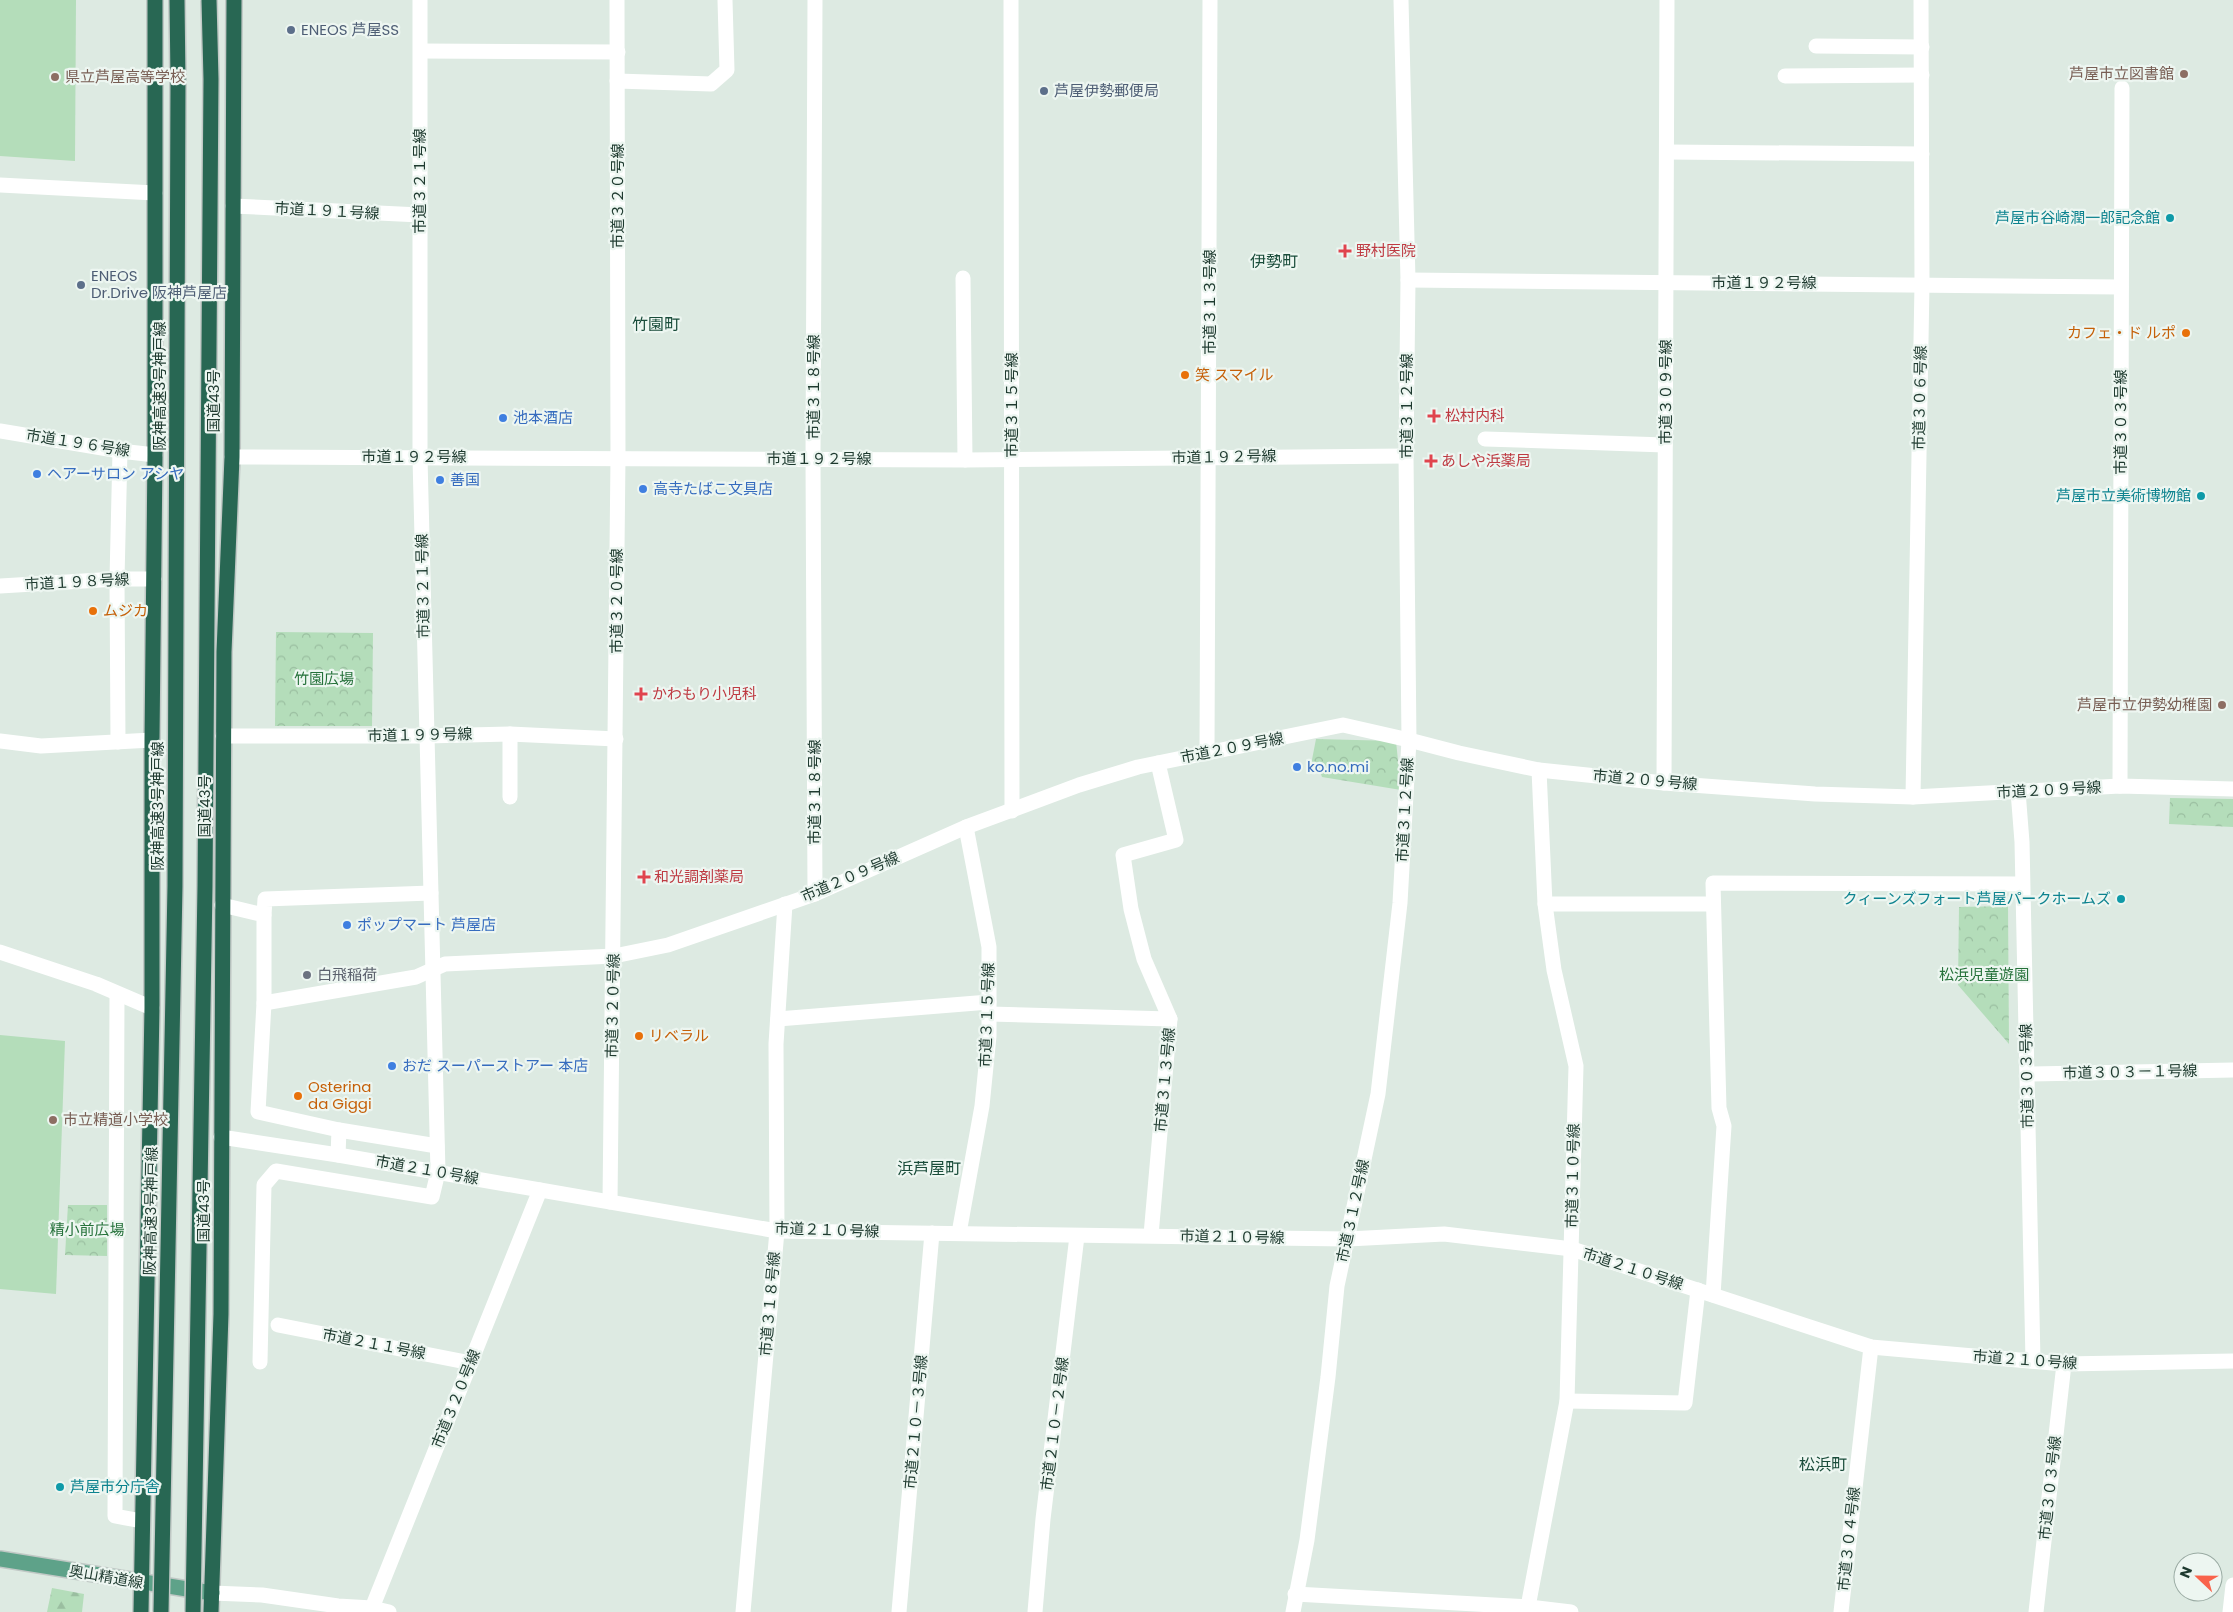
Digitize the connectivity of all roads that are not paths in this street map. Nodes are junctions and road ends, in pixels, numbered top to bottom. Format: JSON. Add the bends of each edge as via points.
{"nodes":[{"id":1,"x":155,"y":0,"type":"edge"},
{"id":2,"x":177,"y":0,"type":"edge"},
{"id":3,"x":209,"y":0,"type":"edge"},
{"id":4,"x":234,"y":0,"type":"edge"},
{"id":5,"x":420,"y":0,"type":"edge"},
{"id":6,"x":617,"y":0,"type":"edge"},
{"id":7,"x":725,"y":0,"type":"edge"},
{"id":8,"x":815,"y":0,"type":"edge"},
{"id":9,"x":1011,"y":0,"type":"edge"},
{"id":10,"x":1210,"y":0,"type":"edge"},
{"id":11,"x":1401,"y":0,"type":"edge"},
{"id":12,"x":1667,"y":0,"type":"edge"},
{"id":13,"x":1921,"y":0,"type":"edge"},
{"id":14,"x":1816,"y":46,"type":"dead end"},
{"id":15,"x":1922,"y":47,"type":"junction"},
{"id":16,"x":421,"y":51,"type":"junction"},
{"id":17,"x":618,"y":52,"type":"junction"},
{"id":18,"x":1922,"y":74,"type":"junction"},
{"id":19,"x":1785,"y":76,"type":"dead end"},
{"id":20,"x":617,"y":81,"type":"junction"},
{"id":21,"x":2122,"y":88,"type":"dead end"},
{"id":22,"x":1667,"y":152,"type":"junction"},
{"id":23,"x":1922,"y":154,"type":"junction"},
{"id":24,"x":0,"y":185,"type":"edge"},
{"id":25,"x":155,"y":193,"type":"junction"},
{"id":26,"x":233,"y":206,"type":"junction"},
{"id":27,"x":420,"y":215,"type":"junction"},
{"id":28,"x":963,"y":278,"type":"dead end"},
{"id":29,"x":1408,"y":280,"type":"junction"},
{"id":30,"x":1666,"y":283,"type":"junction"},
{"id":31,"x":1922,"y":284,"type":"junction"},
{"id":32,"x":2121,"y":287,"type":"junction"},
{"id":33,"x":0,"y":431,"type":"edge"},
{"id":34,"x":1485,"y":439,"type":"dead end"},
{"id":35,"x":1665,"y":445,"type":"junction"},
{"id":36,"x":120,"y":451,"type":"junction"},
{"id":37,"x":155,"y":455,"type":"junction"},
{"id":38,"x":232,"y":456,"type":"junction"},
{"id":39,"x":1406,"y":456,"type":"junction"},
{"id":40,"x":618,"y":457,"type":"junction"},
{"id":41,"x":1209,"y":457,"type":"junction"},
{"id":42,"x":420,"y":458,"type":"junction"},
{"id":43,"x":813,"y":459,"type":"junction"},
{"id":44,"x":966,"y":460,"type":"junction"},
{"id":45,"x":1012,"y":460,"type":"junction"},
{"id":46,"x":117,"y":579,"type":"junction"},
{"id":47,"x":154,"y":579,"type":"junction"},
{"id":48,"x":0,"y":586,"type":"edge"},
{"id":49,"x":510,"y":734,"type":"junction"},
{"id":50,"x":223,"y":736,"type":"junction"},
{"id":51,"x":426,"y":736,"type":"junction"},
{"id":52,"x":616,"y":739,"type":"junction"},
{"id":53,"x":152,"y":740,"type":"junction"},
{"id":54,"x":1410,"y":740,"type":"junction"},
{"id":55,"x":0,"y":741,"type":"edge"},
{"id":56,"x":118,"y":742,"type":"junction"},
{"id":57,"x":1207,"y":753,"type":"junction"},
{"id":58,"x":1158,"y":763,"type":"junction"},
{"id":59,"x":1539,"y":770,"type":"junction"},
{"id":60,"x":1664,"y":783,"type":"junction"},
{"id":61,"x":2120,"y":786,"type":"junction"},
{"id":62,"x":2233,"y":789,"type":"edge"},
{"id":63,"x":2018,"y":791,"type":"junction"},
{"id":64,"x":510,"y":797,"type":"dead end"},
{"id":65,"x":1914,"y":797,"type":"junction"},
{"id":66,"x":1012,"y":811,"type":"junction"},
{"id":67,"x":966,"y":827,"type":"junction"},
{"id":68,"x":2022,"y":884,"type":"junction"},
{"id":69,"x":431,"y":892,"type":"junction"},
{"id":70,"x":815,"y":894,"type":"junction"},
{"id":71,"x":785,"y":904,"type":"junction"},
{"id":72,"x":1545,"y":904,"type":"junction"},
{"id":73,"x":1713,"y":904,"type":"junction"},
{"id":74,"x":222,"y":905,"type":"junction"},
{"id":75,"x":264,"y":915,"type":"junction"},
{"id":76,"x":0,"y":952,"type":"edge"},
{"id":77,"x":614,"y":956,"type":"junction"},
{"id":78,"x":432,"y":970,"type":"junction"},
{"id":79,"x":118,"y":994,"type":"junction"},
{"id":80,"x":264,"y":1003,"type":"junction"},
{"id":81,"x":152,"y":1008,"type":"junction"},
{"id":82,"x":989,"y":1008,"type":"junction"},
{"id":83,"x":778,"y":1019,"type":"junction"},
{"id":84,"x":1170,"y":1019,"type":"junction"},
{"id":85,"x":2233,"y":1070,"type":"edge"},
{"id":86,"x":2027,"y":1074,"type":"junction"},
{"id":87,"x":339,"y":1130,"type":"junction"},
{"id":88,"x":221,"y":1137,"type":"junction"},
{"id":89,"x":437,"y":1146,"type":"junction"},
{"id":90,"x":338,"y":1155,"type":"junction"},
{"id":91,"x":438,"y":1172,"type":"junction"},
{"id":92,"x":540,"y":1190,"type":"junction"},
{"id":93,"x":610,"y":1202,"type":"junction"},
{"id":94,"x":777,"y":1231,"type":"junction"},
{"id":95,"x":932,"y":1233,"type":"junction"},
{"id":96,"x":959,"y":1233,"type":"junction"},
{"id":97,"x":1151,"y":1235,"type":"junction"},
{"id":98,"x":1077,"y":1236,"type":"junction"},
{"id":99,"x":1348,"y":1239,"type":"junction"},
{"id":100,"x":1572,"y":1249,"type":"junction"},
{"id":101,"x":1706,"y":1293,"type":"junction"},
{"id":102,"x":278,"y":1325,"type":"dead end"},
{"id":103,"x":1871,"y":1347,"type":"junction"},
{"id":104,"x":2033,"y":1361,"type":"junction"},
{"id":105,"x":2233,"y":1361,"type":"edge"},
{"id":106,"x":260,"y":1362,"type":"dead end"},
{"id":107,"x":471,"y":1363,"type":"junction"},
{"id":108,"x":2064,"y":1364,"type":"junction"},
{"id":109,"x":1567,"y":1401,"type":"junction"},
{"id":110,"x":142,"y":1521,"type":"junction"},
{"id":111,"x":0,"y":1559,"type":"edge"},
{"id":112,"x":140,"y":1583,"type":"junction"},
{"id":113,"x":2233,"y":1585,"type":"edge"},
{"id":114,"x":212,"y":1593,"type":"junction"},
{"id":115,"x":1295,"y":1594,"type":"junction"},
{"id":116,"x":372,"y":1608,"type":"junction"},
{"id":117,"x":1528,"y":1610,"type":"edge"},
{"id":118,"x":141,"y":1612,"type":"edge"},
{"id":119,"x":161,"y":1612,"type":"edge"},
{"id":120,"x":193,"y":1612,"type":"edge"},
{"id":121,"x":211,"y":1612,"type":"edge"},
{"id":122,"x":389,"y":1612,"type":"edge"},
{"id":123,"x":742,"y":1612,"type":"edge"},
{"id":124,"x":899,"y":1612,"type":"edge"},
{"id":125,"x":1035,"y":1612,"type":"edge"},
{"id":126,"x":1293,"y":1612,"type":"edge"},
{"id":127,"x":1571,"y":1612,"type":"edge"},
{"id":128,"x":1841,"y":1612,"type":"edge"},
{"id":129,"x":2036,"y":1612,"type":"edge"},
{"id":130,"x":2230,"y":1612,"type":"edge"}],
"edges":[{"from":1,"to":25,"type":"highway"},
{"from":2,"to":119,"type":"highway","name":"阪神高速3号神戸線","bridge":true,"via":[[175,886]]},
{"from":3,"to":120,"type":"highway","bridge":true,"via":[[205,886]]},
{"from":4,"to":26,"type":"highway","name":"国道43号"},
{"from":5,"to":16,"type":"street","name":"市道３２１号線"},
{"from":6,"to":17,"type":"street","name":"市道３２０号線"},
{"from":7,"to":20,"type":"street","via":[[727,70],[711,84]]},
{"from":8,"to":43,"type":"street","name":"市道３１８号線"},
{"from":9,"to":45,"type":"street","name":"市道３１５号線"},
{"from":10,"to":41,"type":"street","name":"市道３１３号線"},
{"from":11,"to":29,"type":"street","name":"市道３１２号線"},
{"from":12,"to":22,"type":"street","name":"市道３０９号線"},
{"from":13,"to":15,"type":"street","name":"市道３０６号線"},
{"from":14,"to":15,"type":"street"},
{"from":15,"to":18,"type":"street","name":"市道３０６号線"},
{"from":16,"to":17,"type":"street"},
{"from":16,"to":27,"type":"street","name":"市道３２１号線"},
{"from":17,"to":20,"type":"street","name":"市道３２０号線"},
{"from":18,"to":19,"type":"street"},
{"from":18,"to":23,"type":"street","name":"市道３０６号線"},
{"from":20,"to":40,"type":"street","name":"市道３２０号線"},
{"from":21,"to":32,"type":"street","name":"市道３０３号線"},
{"from":22,"to":23,"type":"street"},
{"from":22,"to":30,"type":"street","name":"市道３０９号線"},
{"from":23,"to":31,"type":"street","name":"市道３０６号線"},
{"from":24,"to":25,"type":"street"},
{"from":25,"to":37,"type":"highway"},
{"from":26,"to":27,"type":"street","name":"市道１９１号線"},
{"from":26,"to":38,"type":"highway","name":"国道43号"},
{"from":27,"to":42,"type":"street","name":"市道３２１号線"},
{"from":28,"to":44,"type":"street"},
{"from":29,"to":30,"type":"street","name":"市道１９２号線"},
{"from":29,"to":39,"type":"street","name":"市道３１２号線"},
{"from":30,"to":31,"type":"street","name":"市道１９２号線"},
{"from":30,"to":35,"type":"street","name":"市道３０９号線"},
{"from":31,"to":32,"type":"street","name":"市道１９２号線"},
{"from":31,"to":65,"type":"street","name":"市道３０６号線"},
{"from":32,"to":61,"type":"street","name":"市道３０３号線"},
{"from":33,"to":36,"type":"street","name":"市道１９６号線"},
{"from":34,"to":35,"type":"street"},
{"from":35,"to":60,"type":"street","name":"市道３０９号線"},
{"from":36,"to":37,"type":"street","name":"市道１９６号線"},
{"from":36,"to":46,"type":"street"},
{"from":37,"to":47,"type":"highway"},
{"from":38,"to":42,"type":"street","name":"市道１９２号線"},
{"from":38,"to":50,"type":"highway","name":"国道43号"},
{"from":39,"to":41,"type":"street","name":"市道１９２号線"},
{"from":39,"to":54,"type":"street","name":"市道３１２号線"},
{"from":40,"to":42,"type":"street","name":"市道１９２号線"},
{"from":40,"to":43,"type":"street","name":"市道１９２号線"},
{"from":40,"to":52,"type":"street","name":"市道３２０号線"},
{"from":41,"to":45,"type":"street","name":"市道１９２号線"},
{"from":41,"to":57,"type":"street","name":"市道３１３号線"},
{"from":42,"to":51,"type":"street","name":"市道３２１号線"},
{"from":43,"to":44,"type":"street","name":"市道１９２号線"},
{"from":43,"to":70,"type":"street","name":"市道３１８号線"},
{"from":44,"to":45,"type":"street","name":"市道１９２号線"},
{"from":45,"to":66,"type":"street","name":"市道３１５号線"},
{"from":46,"to":47,"type":"street","name":"市道１９８号線"},
{"from":46,"to":48,"type":"street","name":"市道１９８号線"},
{"from":46,"to":56,"type":"street"},
{"from":47,"to":53,"type":"highway"},
{"from":49,"to":51,"type":"street","name":"市道１９９号線"},
{"from":49,"to":52,"type":"street","name":"市道１９９号線"},
{"from":49,"to":64,"type":"street"},
{"from":50,"to":51,"type":"street","name":"市道１９９号線"},
{"from":50,"to":74,"type":"highway","name":"国道43号"},
{"from":51,"to":69,"type":"street","name":"市道３２１号線"},
{"from":52,"to":77,"type":"street","name":"市道３２０号線"},
{"from":53,"to":56,"type":"street"},
{"from":53,"to":81,"type":"highway"},
{"from":54,"to":57,"type":"street","name":"市道２０９号線","via":[[1343,725]]},
{"from":54,"to":59,"type":"street","name":"市道２０９号線","via":[[1459,754]]},
{"from":54,"to":99,"type":"street","name":"市道３１２号線","via":[[1400,903],[1378,1094]]},
{"from":55,"to":56,"type":"street","via":[[41,746]]},
{"from":57,"to":58,"type":"street","name":"市道２０９号線"},
{"from":58,"to":66,"type":"street","name":"市道２０９号線","via":[[1079,785]]},
{"from":58,"to":84,"type":"street","name":"市道３１３号線","via":[[1176,840],[1123,855],[1130,909],[1144,959]]},
{"from":59,"to":60,"type":"street","name":"市道２０９号線"},
{"from":59,"to":72,"type":"street","name":"市道３１０号線"},
{"from":60,"to":65,"type":"street","name":"市道２０９号線","via":[[1815,794]]},
{"from":61,"to":62,"type":"street","name":"市道２０９号線"},
{"from":61,"to":63,"type":"street","name":"市道２０９号線"},
{"from":63,"to":65,"type":"street","name":"市道２０９号線"},
{"from":63,"to":68,"type":"street","name":"市道３０３号線"},
{"from":66,"to":67,"type":"street","name":"市道２０９号線"},
{"from":67,"to":70,"type":"street","name":"市道２０９号線"},
{"from":67,"to":82,"type":"street","name":"市道３１５号線","via":[[988,947]]},
{"from":68,"to":73,"type":"street","via":[[1713,883]]},
{"from":68,"to":86,"type":"street","name":"市道３０３号線"},
{"from":69,"to":75,"type":"street","via":[[265,899]]},
{"from":69,"to":78,"type":"street","name":"市道３２１号線"},
{"from":70,"to":71,"type":"street","name":"市道２０９号線"},
{"from":71,"to":77,"type":"street","name":"市道２０９号線","via":[[668,945]]},
{"from":71,"to":83,"type":"street","name":"市道３１８号線"},
{"from":72,"to":73,"type":"street"},
{"from":72,"to":100,"type":"street","name":"市道３１０号線","via":[[1554,970],[1576,1066]]},
{"from":73,"to":101,"type":"street","via":[[1718,1108],[1724,1126]]},
{"from":74,"to":75,"type":"street"},
{"from":74,"to":88,"type":"highway","name":"国道43号"},
{"from":75,"to":80,"type":"street"},
{"from":76,"to":79,"type":"street"},
{"from":77,"to":78,"type":"street","name":"市道２０９号線","via":[[445,964]]},
{"from":77,"to":93,"type":"street","name":"市道３２０号線"},
{"from":78,"to":80,"type":"street","name":"市道２０９号線","via":[[416,977]]},
{"from":78,"to":89,"type":"street","name":"市道３２１号線"},
{"from":79,"to":81,"type":"street"},
{"from":79,"to":110,"type":"street","via":[[115,1516]]},
{"from":80,"to":87,"type":"street","via":[[258,1112]]},
{"from":81,"to":110,"type":"highway"},
{"from":82,"to":83,"type":"street"},
{"from":82,"to":84,"type":"street"},
{"from":82,"to":96,"type":"street","name":"市道３１５号線","via":[[982,1106]]},
{"from":83,"to":94,"type":"street","name":"市道３１８号線"},
{"from":84,"to":97,"type":"street","name":"市道３１３号線"},
{"from":85,"to":86,"type":"street","name":"市道３０３－１号線"},
{"from":86,"to":104,"type":"street","name":"市道３０３号線"},
{"from":87,"to":89,"type":"street"},
{"from":87,"to":90,"type":"street"},
{"from":88,"to":90,"type":"street","name":"市道２１０号線"},
{"from":88,"to":114,"type":"highway","name":"国道43号","via":[[221,1314]]},
{"from":89,"to":91,"type":"street","name":"市道３２１号線"},
{"from":90,"to":91,"type":"street","name":"市道２１０号線"},
{"from":91,"to":92,"type":"street","name":"市道２１０号線"},
{"from":91,"to":106,"type":"street","name":"市道３２１号線","via":[[432,1197],[276,1171],[264,1185]]},
{"from":92,"to":93,"type":"street","name":"市道２１０号線"},
{"from":92,"to":107,"type":"street","name":"市道３２０号線"},
{"from":93,"to":94,"type":"street","name":"市道２１０号線"},
{"from":94,"to":95,"type":"street","name":"市道２１０号線"},
{"from":94,"to":123,"type":"street","name":"市道３１８号線"},
{"from":95,"to":96,"type":"street","name":"市道２１０号線"},
{"from":95,"to":124,"type":"street","name":"市道２１０－３号線"},
{"from":96,"to":98,"type":"street","name":"市道２１０号線"},
{"from":97,"to":98,"type":"street","name":"市道２１０号線"},
{"from":97,"to":99,"type":"street","name":"市道２１０号線"},
{"from":98,"to":125,"type":"street","name":"市道２１０－２号線"},
{"from":99,"to":100,"type":"street","name":"市道２１０号線","via":[[1444,1234]]},
{"from":99,"to":115,"type":"street","name":"市道３１２号線","via":[[1337,1286],[1307,1540]]},
{"from":100,"to":101,"type":"street","name":"市道２１０号線"},
{"from":100,"to":109,"type":"street","name":"市道３１０号線"},
{"from":101,"to":103,"type":"street","name":"市道２１０号線"},
{"from":101,"to":109,"type":"street","via":[[1685,1403]]},
{"from":102,"to":107,"type":"street","name":"市道２１１号線"},
{"from":103,"to":104,"type":"street","name":"市道２１０号線"},
{"from":103,"to":128,"type":"street","name":"市道３０４号線"},
{"from":104,"to":108,"type":"street","name":"市道２１０号線"},
{"from":105,"to":108,"type":"street","name":"市道２１０号線"},
{"from":107,"to":116,"type":"street","name":"市道３２０号線"},
{"from":108,"to":129,"type":"street","name":"市道３０３号線"},
{"from":109,"to":117,"type":"street","name":"市道３１０号線"},
{"from":110,"to":112,"type":"highway"},
{"from":111,"to":112,"type":"main road","name":"奥山精道線"},
{"from":112,"to":114,"type":"main road","name":"奥山精道線"},
{"from":112,"to":118,"type":"highway"},
{"from":113,"to":130,"type":"street"},
{"from":114,"to":116,"type":"street","via":[[262,1595]]},
{"from":114,"to":121,"type":"highway","name":"国道43号"},
{"from":115,"to":117,"type":"street"},
{"from":115,"to":126,"type":"street","name":"市道３１２号線"},
{"from":116,"to":122,"type":"street"},
{"from":117,"to":127,"type":"street"}]}
